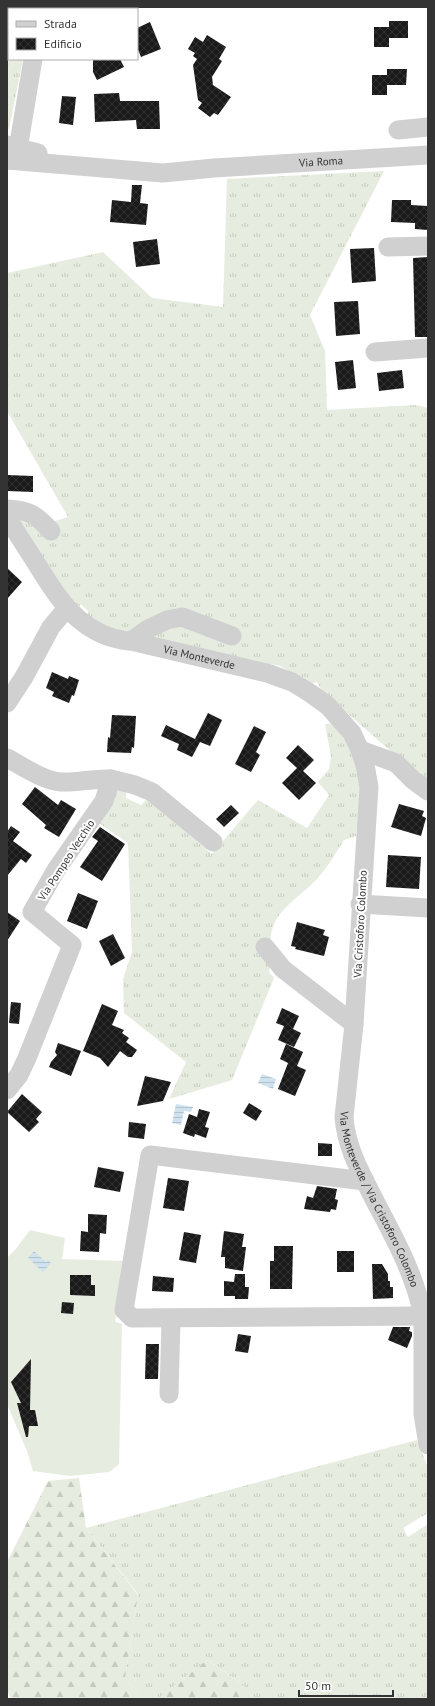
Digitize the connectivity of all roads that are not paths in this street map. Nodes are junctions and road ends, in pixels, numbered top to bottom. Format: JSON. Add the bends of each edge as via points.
{"nodes":[{"id":1,"x":33,"y":60,"type":"edge"},
{"id":2,"x":428,"y":127,"type":"edge"},
{"id":3,"x":398,"y":130,"type":"dead end"},
{"id":4,"x":11,"y":151,"type":"edge"},
{"id":5,"x":428,"y":155,"type":"edge"},
{"id":6,"x":428,"y":246,"type":"edge"},
{"id":7,"x":388,"y":247,"type":"dead end"},
{"id":8,"x":428,"y":348,"type":"edge"},
{"id":9,"x":375,"y":352,"type":"dead end"},
{"id":10,"x":7,"y":509,"type":"edge"},
{"id":11,"x":7,"y":517,"type":"edge"},
{"id":12,"x":51,"y":531,"type":"dead end"},
{"id":13,"x":63,"y":604,"type":"junction"},
{"id":14,"x":232,"y":636,"type":"dead end"},
{"id":15,"x":131,"y":641,"type":"junction"},
{"id":16,"x":7,"y":703,"type":"edge"},
{"id":17,"x":360,"y":750,"type":"junction"},
{"id":18,"x":7,"y":758,"type":"edge"},
{"id":19,"x":111,"y":779,"type":"junction"},
{"id":20,"x":428,"y":791,"type":"edge"},
{"id":21,"x":213,"y":842,"type":"dead end"},
{"id":22,"x":360,"y":904,"type":"junction"},
{"id":23,"x":428,"y":908,"type":"edge"},
{"id":24,"x":265,"y":947,"type":"dead end"},
{"id":25,"x":354,"y":1024,"type":"junction"},
{"id":26,"x":7,"y":1090,"type":"edge"},
{"id":27,"x":365,"y":1181,"type":"junction"},
{"id":28,"x":423,"y":1316,"type":"junction"},
{"id":29,"x":171,"y":1319,"type":"junction"},
{"id":30,"x":169,"y":1394,"type":"dead end"},
{"id":31,"x":428,"y":1445,"type":"edge"}],
"edges":[{"from":1,"to":4,"type":"street"},
{"from":2,"to":3,"type":"street"},
{"from":4,"to":5,"type":"street","name":"Via Roma","via":[[214,168]]},
{"from":6,"to":7,"type":"street"},
{"from":8,"to":9,"type":"street"},
{"from":10,"to":12,"type":"street","via":[[21,510],[38,517]]},
{"from":11,"to":13,"type":"street"},
{"from":13,"to":15,"type":"street","via":[[87,626],[102,634]]},
{"from":13,"to":16,"type":"street"},
{"from":14,"to":15,"type":"street","via":[[182,617],[167,620]]},
{"from":15,"to":17,"type":"street","name":"Via Monteverde","via":[[267,673],[292,682],[328,706],[352,733]]},
{"from":17,"to":20,"type":"street","via":[[396,762]]},
{"from":17,"to":22,"type":"street","name":"Via Cristoforo Colombo","via":[[369,787]]},
{"from":18,"to":19,"type":"street","via":[[50,780],[61,782]]},
{"from":19,"to":21,"type":"street","via":[[152,792]]},
{"from":19,"to":26,"type":"street","name":"Via Pompeo Vecchio","via":[[104,802],[56,870],[32,912],[72,945],[19,1074]]},
{"from":22,"to":23,"type":"street"},
{"from":22,"to":25,"type":"street","name":"Via Cristoforo Colombo"},
{"from":24,"to":25,"type":"street","via":[[282,969]]},
{"from":25,"to":27,"type":"street","name":"Via Monteverde / Via Cristoforo Colombo","via":[[344,1117],[345,1132]]},
{"from":27,"to":28,"type":"street","name":"Via Monteverde / Via Cristoforo Colombo","via":[[405,1260]]},
{"from":27,"to":29,"type":"street","via":[[150,1155],[124,1310],[132,1318]]},
{"from":28,"to":29,"type":"street"},
{"from":28,"to":31,"type":"street","name":"Via Monteverde / Via Cristoforo Colombo","via":[[423,1414]]},
{"from":29,"to":30,"type":"street"}]}
